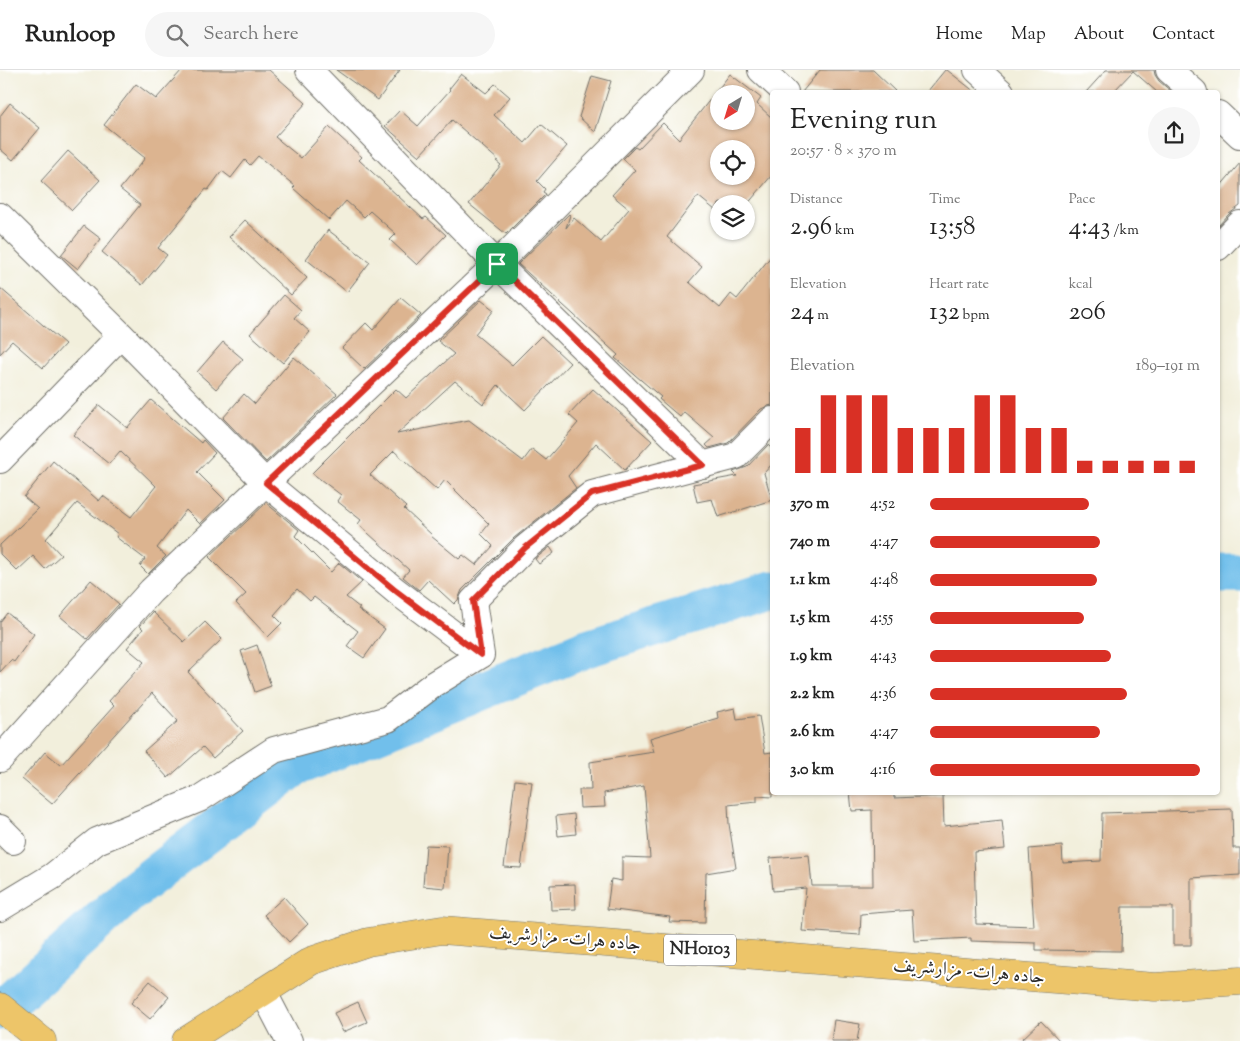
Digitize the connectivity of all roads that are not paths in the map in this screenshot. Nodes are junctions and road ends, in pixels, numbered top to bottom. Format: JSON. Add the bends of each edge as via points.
{"nodes":[{"id":1,"x":309,"y":70,"type":"edge"},
{"id":2,"x":692,"y":70,"type":"edge"},
{"id":3,"x":761,"y":70,"type":"edge"},
{"id":4,"x":977,"y":70,"type":"edge"},
{"id":5,"x":1169,"y":70,"type":"edge"},
{"id":6,"x":783,"y":90,"type":"edge"},
{"id":7,"x":999,"y":90,"type":"edge"},
{"id":8,"x":1192,"y":90,"type":"edge"},
{"id":9,"x":1220,"y":116,"type":"edge"},
{"id":10,"x":1240,"y":135,"type":"edge"},
{"id":11,"x":0,"y":216,"type":"edge"},
{"id":12,"x":1240,"y":224,"type":"edge"},
{"id":13,"x":1220,"y":245,"type":"edge"},
{"id":14,"x":497,"y":264,"type":"junction"},
{"id":15,"x":121,"y":336,"type":"junction"},
{"id":16,"x":770,"y":422,"type":"edge"},
{"id":17,"x":0,"y":460,"type":"edge"},
{"id":18,"x":703,"y":465,"type":"junction"},
{"id":19,"x":266,"y":483,"type":"junction"},
{"id":20,"x":481,"y":655,"type":"junction"},
{"id":21,"x":0,"y":759,"type":"edge"},
{"id":22,"x":0,"y":908,"type":"edge"},
{"id":23,"x":1240,"y":981,"type":"edge"},
{"id":24,"x":264,"y":991,"type":"junction"},
{"id":25,"x":0,"y":1006,"type":"edge"},
{"id":26,"x":42,"y":1041,"type":"edge"},
{"id":27,"x":186,"y":1041,"type":"edge"},
{"id":28,"x":289,"y":1041,"type":"edge"}],
"edges":[{"from":1,"to":14,"type":"street"},
{"from":2,"to":14,"type":"street"},
{"from":3,"to":6,"type":"street"},
{"from":4,"to":7,"type":"street"},
{"from":5,"to":8,"type":"street"},
{"from":9,"to":10,"type":"street"},
{"from":11,"to":15,"type":"street"},
{"from":12,"to":13,"type":"street"},
{"from":14,"to":18,"type":"street"},
{"from":14,"to":19,"type":"street"},
{"from":15,"to":17,"type":"street"},
{"from":15,"to":19,"type":"street"},
{"from":16,"to":18,"type":"street","via":[[736,456]]},
{"from":18,"to":20,"type":"street","via":[[592,494],[525,548],[473,601]]},
{"from":19,"to":20,"type":"street","via":[[396,591]]},
{"from":19,"to":21,"type":"street","via":[[151,592]]},
{"from":20,"to":22,"type":"street","via":[[434,684],[388,720],[274,750],[199,799],[97,841],[53,876]]},
{"from":23,"to":24,"type":"main road","name":"جاده هرات- مزارشریف","number":"NH0103","via":[[1155,987],[442,930],[368,942],[312,961]]},
{"from":24,"to":27,"type":"main road","name":"جاده هرات- مزارشریف","number":"NH0103"},
{"from":24,"to":28,"type":"street"},
{"from":25,"to":26,"type":"main road"}]}
